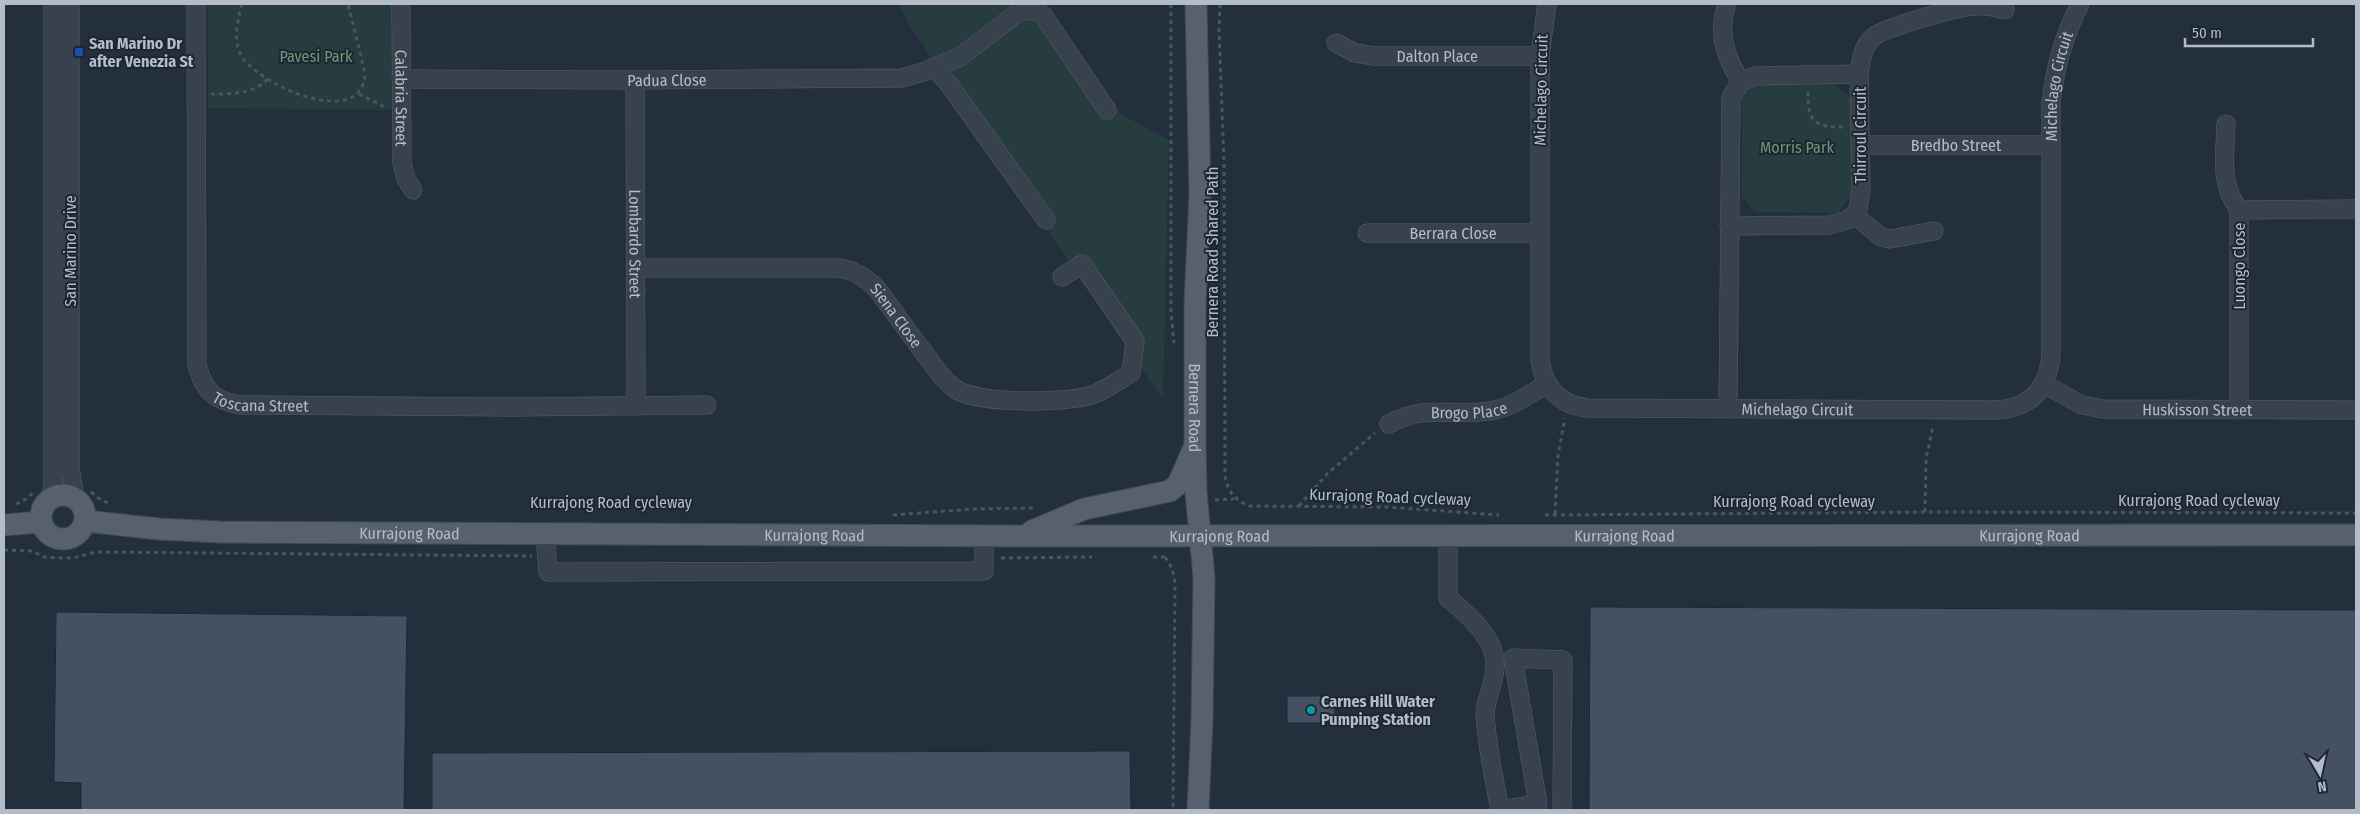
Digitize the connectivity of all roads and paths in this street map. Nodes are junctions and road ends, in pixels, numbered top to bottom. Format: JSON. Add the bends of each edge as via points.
{"nodes":[{"id":1,"x":53,"y":4,"type":"edge"},
{"id":2,"x":70,"y":4,"type":"edge"},
{"id":3,"x":196,"y":4,"type":"edge"},
{"id":4,"x":242,"y":4,"type":"edge"},
{"id":5,"x":348,"y":4,"type":"edge"},
{"id":6,"x":401,"y":4,"type":"edge"},
{"id":7,"x":1171,"y":4,"type":"edge"},
{"id":8,"x":1196,"y":4,"type":"edge"},
{"id":9,"x":1220,"y":4,"type":"edge"},
{"id":10,"x":1547,"y":4,"type":"edge"},
{"id":11,"x":1727,"y":4,"type":"edge"},
{"id":12,"x":2080,"y":4,"type":"edge"},
{"id":13,"x":2005,"y":10,"type":"dead end"},
{"id":14,"x":1336,"y":43,"type":"dead end"},
{"id":15,"x":1540,"y":56,"type":"junction"},
{"id":16,"x":932,"y":67,"type":"junction"},
{"id":17,"x":1808,"y":74,"type":"junction"},
{"id":18,"x":1859,"y":74,"type":"junction"},
{"id":19,"x":268,"y":79,"type":"junction"},
{"id":20,"x":401,"y":79,"type":"junction"},
{"id":21,"x":635,"y":80,"type":"junction"},
{"id":22,"x":1741,"y":82,"type":"junction"},
{"id":23,"x":196,"y":93,"type":"junction"},
{"id":24,"x":359,"y":94,"type":"junction"},
{"id":25,"x":1107,"y":110,"type":"dead end"},
{"id":26,"x":402,"y":111,"type":"junction"},
{"id":27,"x":2226,"y":124,"type":"dead end"},
{"id":28,"x":1861,"y":126,"type":"junction"},
{"id":29,"x":1861,"y":145,"type":"junction"},
{"id":30,"x":2050,"y":145,"type":"junction"},
{"id":31,"x":413,"y":190,"type":"dead end"},
{"id":32,"x":2356,"y":209,"type":"edge"},
{"id":33,"x":2239,"y":210,"type":"junction"},
{"id":34,"x":1854,"y":215,"type":"junction"},
{"id":35,"x":1046,"y":220,"type":"dead end"},
{"id":36,"x":1729,"y":226,"type":"junction"},
{"id":37,"x":1934,"y":231,"type":"dead end"},
{"id":38,"x":1367,"y":233,"type":"dead end"},
{"id":39,"x":1540,"y":233,"type":"junction"},
{"id":40,"x":637,"y":268,"type":"junction"},
{"id":41,"x":1062,"y":277,"type":"dead end"},
{"id":42,"x":1175,"y":344,"type":"dead end"},
{"id":43,"x":1547,"y":384,"type":"junction"},
{"id":44,"x":2044,"y":384,"type":"junction"},
{"id":45,"x":1568,"y":404,"type":"junction"},
{"id":46,"x":707,"y":405,"type":"dead end"},
{"id":47,"x":636,"y":406,"type":"junction"},
{"id":48,"x":1728,"y":409,"type":"junction"},
{"id":49,"x":1934,"y":410,"type":"junction"},
{"id":50,"x":2240,"y":410,"type":"junction"},
{"id":51,"x":2356,"y":410,"type":"edge"},
{"id":52,"x":1389,"y":424,"type":"joint"},
{"id":53,"x":1195,"y":446,"type":"junction"},
{"id":54,"x":44,"y":492,"type":"junction"},
{"id":55,"x":81,"y":492,"type":"junction"},
{"id":56,"x":1234,"y":499,"type":"joint"},
{"id":57,"x":11,"y":505,"type":"dead end"},
{"id":58,"x":114,"y":505,"type":"dead end"},
{"id":59,"x":1298,"y":506,"type":"junction"},
{"id":60,"x":1036,"y":508,"type":"dead end"},
{"id":61,"x":1925,"y":512,"type":"junction"},
{"id":62,"x":2356,"y":513,"type":"edge"},
{"id":63,"x":1556,"y":514,"type":"junction"},
{"id":64,"x":887,"y":515,"type":"dead end"},
{"id":65,"x":1506,"y":516,"type":"dead end"},
{"id":66,"x":1542,"y":516,"type":"dead end"},
{"id":67,"x":84,"y":521,"type":"junction"},
{"id":68,"x":41,"y":522,"type":"junction"},
{"id":69,"x":4,"y":525,"type":"edge"},
{"id":70,"x":546,"y":534,"type":"junction"},
{"id":71,"x":984,"y":535,"type":"junction"},
{"id":72,"x":1201,"y":535,"type":"junction"},
{"id":73,"x":1448,"y":535,"type":"junction"},
{"id":74,"x":2356,"y":535,"type":"edge"},
{"id":75,"x":1021,"y":536,"type":"junction"},
{"id":76,"x":1165,"y":557,"type":"dead end"},
{"id":77,"x":1173,"y":810,"type":"edge"},
{"id":78,"x":1198,"y":810,"type":"edge"},
{"id":79,"x":1500,"y":810,"type":"edge"},
{"id":80,"x":1562,"y":810,"type":"edge"}],
"edges":[{"from":1,"to":54,"type":"street","name":"San Marino Drive","via":[[53,484]]},
{"from":2,"to":55,"type":"street","name":"San Marino Drive","via":[[70,467]]},
{"from":3,"to":23,"type":"street","name":"Toscana Street"},
{"from":4,"to":19,"type":"path","via":[[237,24],[239,52],[251,68]]},
{"from":5,"to":24,"type":"path","via":[[365,73],[365,84]]},
{"from":6,"to":20,"type":"street","name":"Calabria Street"},
{"from":7,"to":42,"type":"path","via":[[1171,313]]},
{"from":8,"to":53,"type":"main road","name":"Bernera Road","via":[[1200,194],[1195,304]]},
{"from":9,"to":56,"type":"path","name":"Bernera Road Shared Path","via":[[1225,476]]},
{"from":10,"to":15,"type":"street","name":"Michelago Circuit"},
{"from":11,"to":22,"type":"street","via":[[1721,32],[1731,64]]},
{"from":12,"to":30,"type":"street","name":"Michelago Circuit","via":[[2064,38],[2056,66]]},
{"from":13,"to":18,"type":"street","via":[[1973,6],[1881,32],[1873,36],[1864,50]]},
{"from":14,"to":15,"type":"street","name":"Dalton Place","via":[[1355,53],[1374,56]]},
{"from":15,"to":39,"type":"street","name":"Michelago Circuit"},
{"from":16,"to":21,"type":"street","name":"Padua Close","via":[[912,76],[891,79]]},
{"from":16,"to":25,"type":"street","name":"Padua Close","via":[[960,57],[1020,11],[1037,11],[1043,15]]},
{"from":16,"to":35,"type":"street","via":[[948,84]]},
{"from":17,"to":18,"type":"street","name":"Thirroul Circuit"},
{"from":17,"to":22,"type":"street","name":"Thirroul Circuit","via":[[1755,76]]},
{"from":17,"to":28,"type":"path","via":[[1808,109],[1815,121],[1820,125]]},
{"from":18,"to":28,"type":"street","name":"Thirroul Circuit"},
{"from":19,"to":23,"type":"path","via":[[262,86],[243,92]]},
{"from":19,"to":24,"type":"path","via":[[324,101],[339,102]]},
{"from":20,"to":21,"type":"street","name":"Padua Close"},
{"from":20,"to":26,"type":"street","name":"Calabria Street"},
{"from":21,"to":40,"type":"street","name":"Lombardo Street"},
{"from":22,"to":36,"type":"street","via":[[1731,97],[1730,107]]},
{"from":23,"to":47,"type":"street","name":"Toscana Street","via":[[197,365],[204,386],[217,399],[240,405]]},
{"from":24,"to":26,"type":"path","via":[[386,108]]},
{"from":26,"to":31,"type":"street","name":"Calabria Street","via":[[402,163]]},
{"from":27,"to":33,"type":"street","via":[[2226,182]]},
{"from":28,"to":29,"type":"street","name":"Thirroul Circuit"},
{"from":29,"to":30,"type":"street","name":"Bredbo Street"},
{"from":29,"to":34,"type":"street","name":"Thirroul Circuit","via":[[1860,200]]},
{"from":30,"to":44,"type":"street","name":"Michelago Circuit","via":[[2051,351]]},
{"from":32,"to":33,"type":"street","name":"Luongo Close"},
{"from":33,"to":50,"type":"street","name":"Luongo Close"},
{"from":34,"to":36,"type":"street","via":[[1830,225]]},
{"from":34,"to":37,"type":"street","via":[[1880,237],[1890,239]]},
{"from":36,"to":48,"type":"street"},
{"from":38,"to":39,"type":"street","name":"Berrara Close"},
{"from":39,"to":43,"type":"street","name":"Michelago Circuit","via":[[1540,360]]},
{"from":40,"to":41,"type":"street","name":"Siena Close","via":[[849,270],[869,280],[878,289],[955,389],[976,398],[1061,400],[1081,398],[1107,388],[1131,373],[1134,342],[1082,264]]},
{"from":40,"to":47,"type":"street","name":"Lombardo Street"},
{"from":43,"to":45,"type":"street","name":"Michelago Circuit","via":[[1557,397]]},
{"from":43,"to":52,"type":"street","name":"Brogo Place","via":[[1495,410],[1424,412],[1401,417]]},
{"from":44,"to":49,"type":"street","name":"Michelago Circuit","via":[[2032,398],[2015,408]]},
{"from":44,"to":50,"type":"street","name":"Huskisson Street","via":[[2075,402],[2097,408]]},
{"from":45,"to":48,"type":"street","name":"Michelago Circuit","via":[[1587,408]]},
{"from":45,"to":63,"type":"path","via":[[1558,455]]},
{"from":46,"to":47,"type":"street","name":"Toscana Street"},
{"from":48,"to":49,"type":"street","name":"Michelago Circuit"},
{"from":49,"to":61,"type":"path","via":[[1932,439],[1926,459]]},
{"from":50,"to":51,"type":"street","name":"Huskisson Street"},
{"from":52,"to":59,"type":"path","via":[[1366,439],[1327,474]]},
{"from":53,"to":72,"type":"main road","name":"Bernera Road"},
{"from":53,"to":75,"type":"main road","via":[[1178,484],[1170,491],[1084,510]]},
{"from":54,"to":55,"type":"main road"},
{"from":54,"to":57,"type":"path","via":[[35,491],[28,498]]},
{"from":54,"to":68,"type":"main road"},
{"from":55,"to":58,"type":"path"},
{"from":55,"to":67,"type":"main road"},
{"from":56,"to":59,"type":"path","name":"Kurrajong Road cycleway","via":[[1249,506]]},
{"from":59,"to":65,"type":"path","name":"Kurrajong Road cycleway","via":[[1387,507]]},
{"from":60,"to":64,"type":"path"},
{"from":61,"to":62,"type":"path","name":"Kurrajong Road cycleway"},
{"from":61,"to":63,"type":"path","name":"Kurrajong Road cycleway"},
{"from":63,"to":66,"type":"path","name":"Kurrajong Road cycleway"},
{"from":67,"to":68,"type":"main road","via":[[75,536],[63,539],[47,533]]},
{"from":67,"to":70,"type":"main road","name":"Kurrajong Road","via":[[193,532]]},
{"from":68,"to":69,"type":"main road"},
{"from":70,"to":71,"type":"main road","name":"Kurrajong Road"},
{"from":70,"to":71,"type":"street","via":[[548,572],[984,571]]},
{"from":71,"to":75,"type":"main road","name":"Kurrajong Road"},
{"from":72,"to":73,"type":"main road","name":"Kurrajong Road"},
{"from":72,"to":75,"type":"main road","name":"Kurrajong Road"},
{"from":72,"to":78,"type":"main road","name":"Bernera Road","via":[[1204,577]]},
{"from":73,"to":74,"type":"main road","name":"Kurrajong Road"},
{"from":73,"to":79,"type":"street","via":[[1448,598],[1475,622],[1490,646],[1495,665],[1485,712]]},
{"from":76,"to":77,"type":"path","via":[[1172,568],[1175,583]]},
{"from":79,"to":80,"type":"street","via":[[1538,804],[1513,658],[1563,660]]}]}
